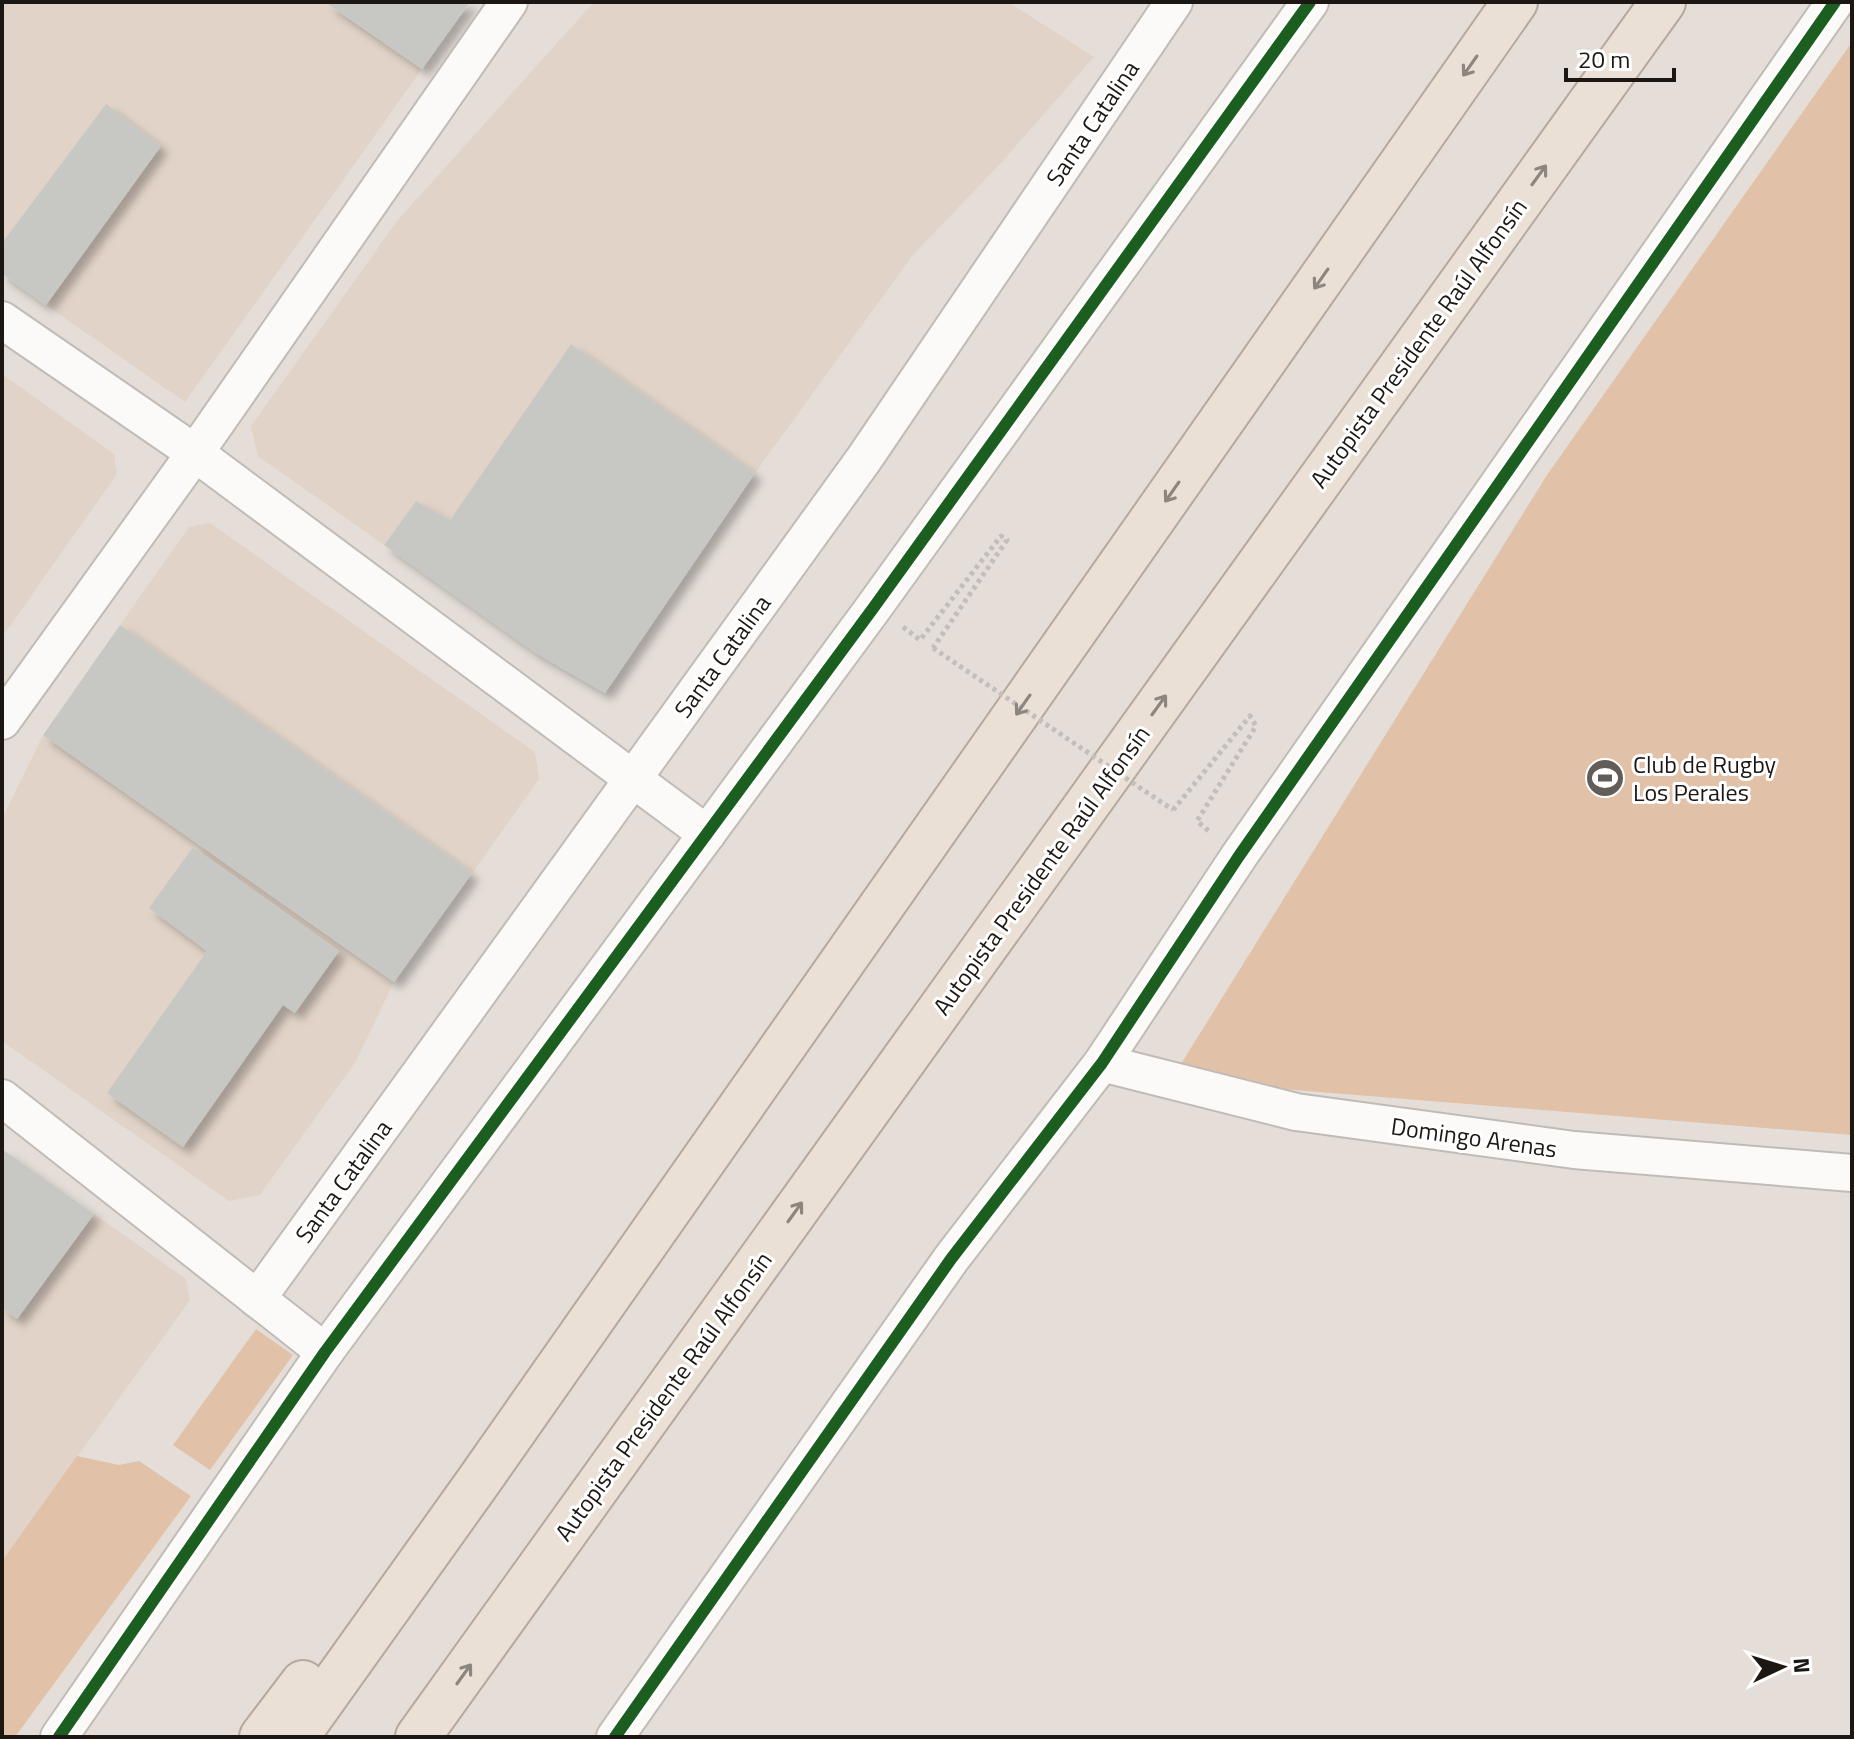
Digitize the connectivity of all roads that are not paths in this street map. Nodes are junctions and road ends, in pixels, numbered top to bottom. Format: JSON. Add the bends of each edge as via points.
{"nodes":[{"id":1,"x":509,"y":2,"type":"edge"},
{"id":2,"x":1174,"y":2,"type":"edge"},
{"id":3,"x":1310,"y":2,"type":"edge"},
{"id":4,"x":1515,"y":2,"type":"edge"},
{"id":5,"x":1663,"y":2,"type":"edge"},
{"id":6,"x":1835,"y":2,"type":"edge"},
{"id":7,"x":2,"y":320,"type":"edge"},
{"id":8,"x":195,"y":453,"type":"junction"},
{"id":9,"x":2,"y":721,"type":"edge"},
{"id":10,"x":633,"y":779,"type":"junction"},
{"id":11,"x":707,"y":834,"type":"junction"},
{"id":12,"x":1102,"y":1063,"type":"junction"},
{"id":13,"x":2,"y":1098,"type":"edge"},
{"id":14,"x":1852,"y":1173,"type":"edge"},
{"id":15,"x":257,"y":1299,"type":"junction"},
{"id":16,"x":325,"y":1352,"type":"junction"},
{"id":17,"x":478,"y":1482,"type":"junction"},
{"id":18,"x":59,"y":1737,"type":"edge"},
{"id":19,"x":262,"y":1737,"type":"edge"},
{"id":20,"x":296,"y":1737,"type":"edge"},
{"id":21,"x":418,"y":1737,"type":"edge"},
{"id":22,"x":615,"y":1737,"type":"edge"}],
"edges":[{"from":1,"to":8,"type":"street"},
{"from":2,"to":10,"type":"street","name":"Santa Catalina","via":[[864,459]]},
{"from":3,"to":11,"type":"street"},
{"from":4,"to":17,"type":"highway","one_way":true},
{"from":21,"to":5,"type":"highway","name":"Autopista Presidente Raúl Alfonsín","one_way":true},
{"from":6,"to":12,"type":"street","via":[[1239,856]]},
{"from":7,"to":8,"type":"street"},
{"from":8,"to":9,"type":"street"},
{"from":8,"to":10,"type":"street"},
{"from":10,"to":11,"type":"street"},
{"from":10,"to":15,"type":"street","name":"Santa Catalina"},
{"from":11,"to":16,"type":"street"},
{"from":12,"to":14,"type":"street","name":"Domingo Arenas","via":[[1296,1112],[1574,1150]]},
{"from":12,"to":22,"type":"street","via":[[951,1259]]},
{"from":13,"to":15,"type":"street"},
{"from":15,"to":16,"type":"street"},
{"from":16,"to":18,"type":"street"},
{"from":17,"to":19,"type":"highway"},
{"from":17,"to":20,"type":"highway"}]}
